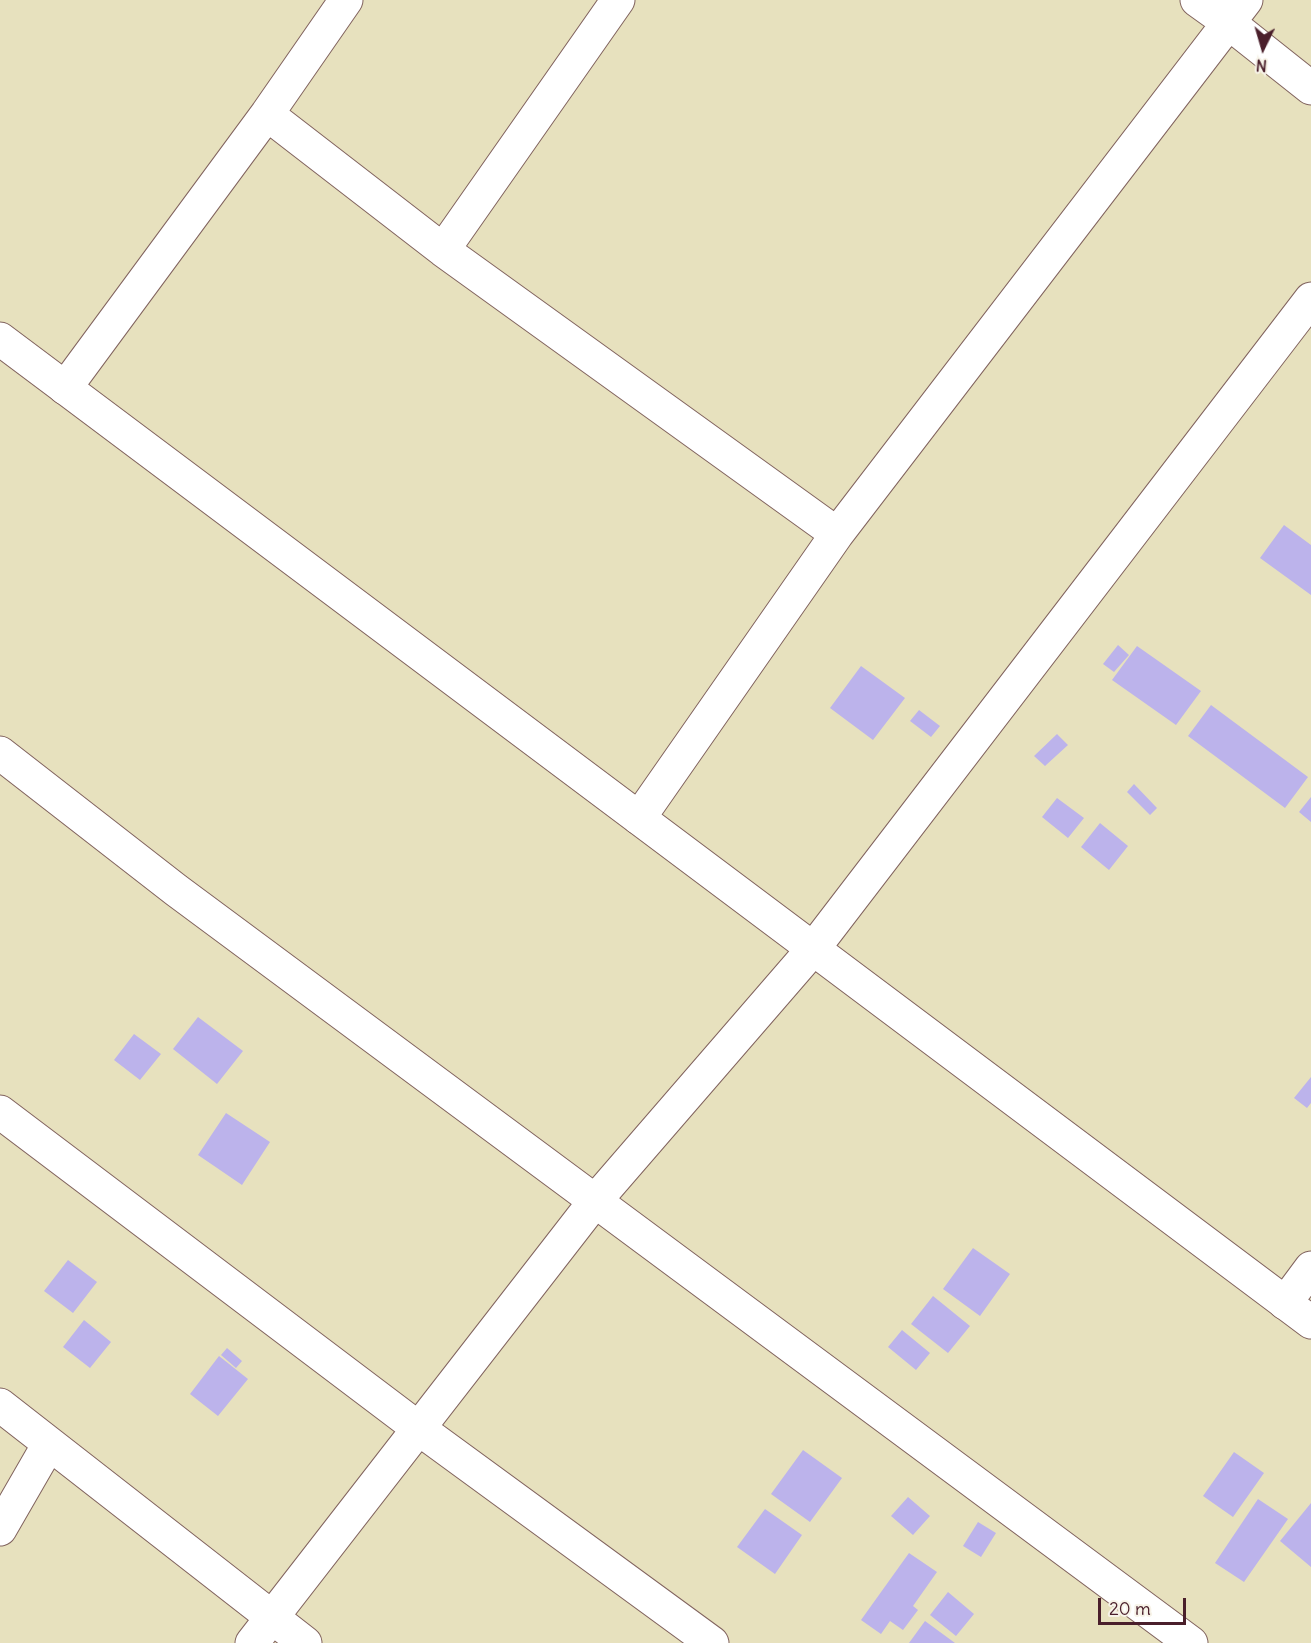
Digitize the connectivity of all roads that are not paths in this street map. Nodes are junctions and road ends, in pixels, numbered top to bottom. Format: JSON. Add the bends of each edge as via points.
{"nodes":[{"id":1,"x":346,"y":0,"type":"edge"},
{"id":2,"x":618,"y":0,"type":"edge"},
{"id":3,"x":1197,"y":0,"type":"edge"},
{"id":4,"x":1237,"y":11,"type":"edge"},
{"id":5,"x":1311,"y":88,"type":"edge"},
{"id":6,"x":267,"y":114,"type":"junction"},
{"id":7,"x":443,"y":250,"type":"junction"},
{"id":8,"x":1311,"y":299,"type":"edge"},
{"id":9,"x":0,"y":339,"type":"edge"},
{"id":10,"x":65,"y":388,"type":"junction"},
{"id":11,"x":837,"y":534,"type":"junction"},
{"id":12,"x":0,"y":753,"type":"edge"},
{"id":13,"x":639,"y":818,"type":"junction"},
{"id":14,"x":813,"y":949,"type":"junction"},
{"id":15,"x":0,"y":1112,"type":"edge"},
{"id":16,"x":595,"y":1201,"type":"junction"},
{"id":17,"x":1311,"y":1268,"type":"edge"},
{"id":18,"x":1285,"y":1303,"type":"junction"},
{"id":19,"x":1311,"y":1322,"type":"edge"},
{"id":20,"x":0,"y":1405,"type":"edge"},
{"id":21,"x":418,"y":1428,"type":"junction"},
{"id":22,"x":49,"y":1444,"type":"junction"},
{"id":23,"x":0,"y":1529,"type":"edge"},
{"id":24,"x":272,"y":1617,"type":"junction"},
{"id":25,"x":252,"y":1643,"type":"edge"},
{"id":26,"x":305,"y":1643,"type":"edge"},
{"id":27,"x":712,"y":1643,"type":"edge"},
{"id":28,"x":1191,"y":1643,"type":"edge"}],
"edges":[{"from":1,"to":6,"type":"street"},
{"from":2,"to":7,"type":"street"},
{"from":3,"to":4,"type":"street"},
{"from":4,"to":5,"type":"street"},
{"from":4,"to":11,"type":"street"},
{"from":6,"to":7,"type":"street"},
{"from":6,"to":10,"type":"street"},
{"from":7,"to":11,"type":"street"},
{"from":8,"to":14,"type":"street"},
{"from":9,"to":10,"type":"street"},
{"from":10,"to":13,"type":"street"},
{"from":11,"to":13,"type":"street"},
{"from":12,"to":16,"type":"street","via":[[176,890]]},
{"from":13,"to":14,"type":"street"},
{"from":14,"to":16,"type":"street"},
{"from":14,"to":18,"type":"street"},
{"from":15,"to":21,"type":"street"},
{"from":16,"to":21,"type":"street"},
{"from":16,"to":28,"type":"street"},
{"from":17,"to":18,"type":"street"},
{"from":18,"to":19,"type":"street"},
{"from":20,"to":22,"type":"street"},
{"from":21,"to":24,"type":"street"},
{"from":21,"to":27,"type":"street"},
{"from":22,"to":23,"type":"street"},
{"from":22,"to":24,"type":"street"},
{"from":24,"to":25,"type":"street"},
{"from":24,"to":26,"type":"street"}]}
